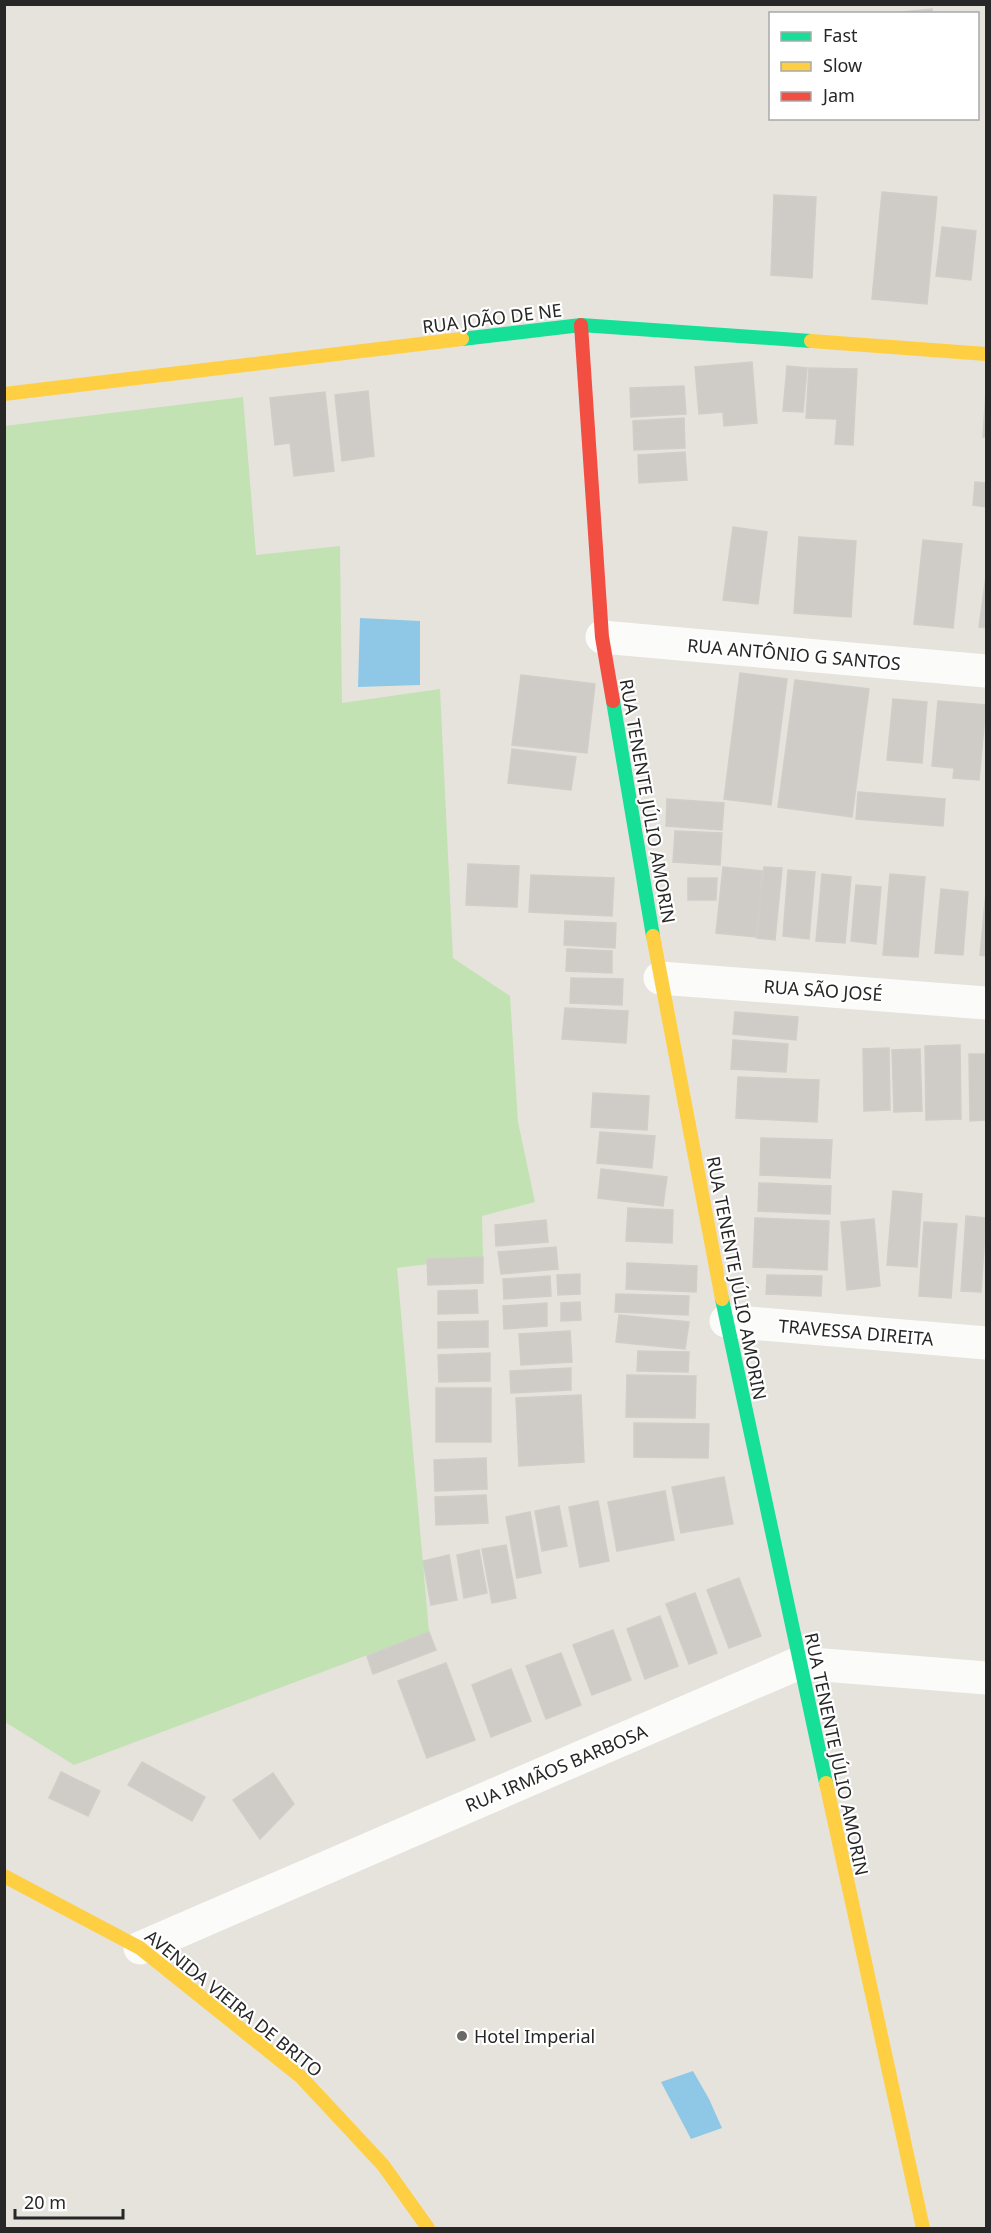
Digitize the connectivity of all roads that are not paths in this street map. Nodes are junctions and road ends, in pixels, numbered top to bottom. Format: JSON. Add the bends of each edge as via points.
{"nodes":[{"id":1,"x":581,"y":325,"type":"junction"},
{"id":2,"x":987,"y":354,"type":"edge"},
{"id":3,"x":4,"y":394,"type":"edge"},
{"id":4,"x":602,"y":637,"type":"junction"},
{"id":5,"x":987,"y":671,"type":"edge"},
{"id":6,"x":660,"y":978,"type":"junction"},
{"id":7,"x":987,"y":1003,"type":"edge"},
{"id":8,"x":726,"y":1322,"type":"junction"},
{"id":9,"x":987,"y":1343,"type":"edge"},
{"id":10,"x":799,"y":1663,"type":"junction"},
{"id":11,"x":987,"y":1678,"type":"edge"},
{"id":12,"x":4,"y":1876,"type":"edge"},
{"id":13,"x":140,"y":1948,"type":"junction"},
{"id":14,"x":428,"y":2229,"type":"edge"},
{"id":15,"x":922,"y":2229,"type":"edge"}],
"edges":[{"from":1,"to":2,"type":"street","name":"RUA JOÃO DE NE"},
{"from":1,"to":3,"type":"street","name":"RUA JOÃO DE NE"},
{"from":1,"to":4,"type":"street","name":"RUA TENENTE JÚLIO AMORIN"},
{"from":4,"to":5,"type":"street","name":"RUA ANTÔNIO G SANTOS"},
{"from":4,"to":6,"type":"street","name":"RUA TENENTE JÚLIO AMORIN"},
{"from":6,"to":7,"type":"street","name":"RUA SÃO JOSÉ"},
{"from":6,"to":8,"type":"street","name":"RUA TENENTE JÚLIO AMORIN"},
{"from":8,"to":9,"type":"street","name":"TRAVESSA DIREITA"},
{"from":8,"to":10,"type":"street","name":"RUA TENENTE JÚLIO AMORIN"},
{"from":10,"to":11,"type":"street","name":"RUA IRMÃOS BARBOSA"},
{"from":10,"to":13,"type":"street","name":"RUA IRMÃOS BARBOSA"},
{"from":10,"to":15,"type":"street","name":"RUA TENENTE JÚLIO AMORIN"},
{"from":12,"to":13,"type":"street","name":"AVENIDA VIEIRA DE BRITO"},
{"from":13,"to":14,"type":"street","name":"AVENIDA VIEIRA DE BRITO","via":[[301,2077],[383,2165]]}]}
